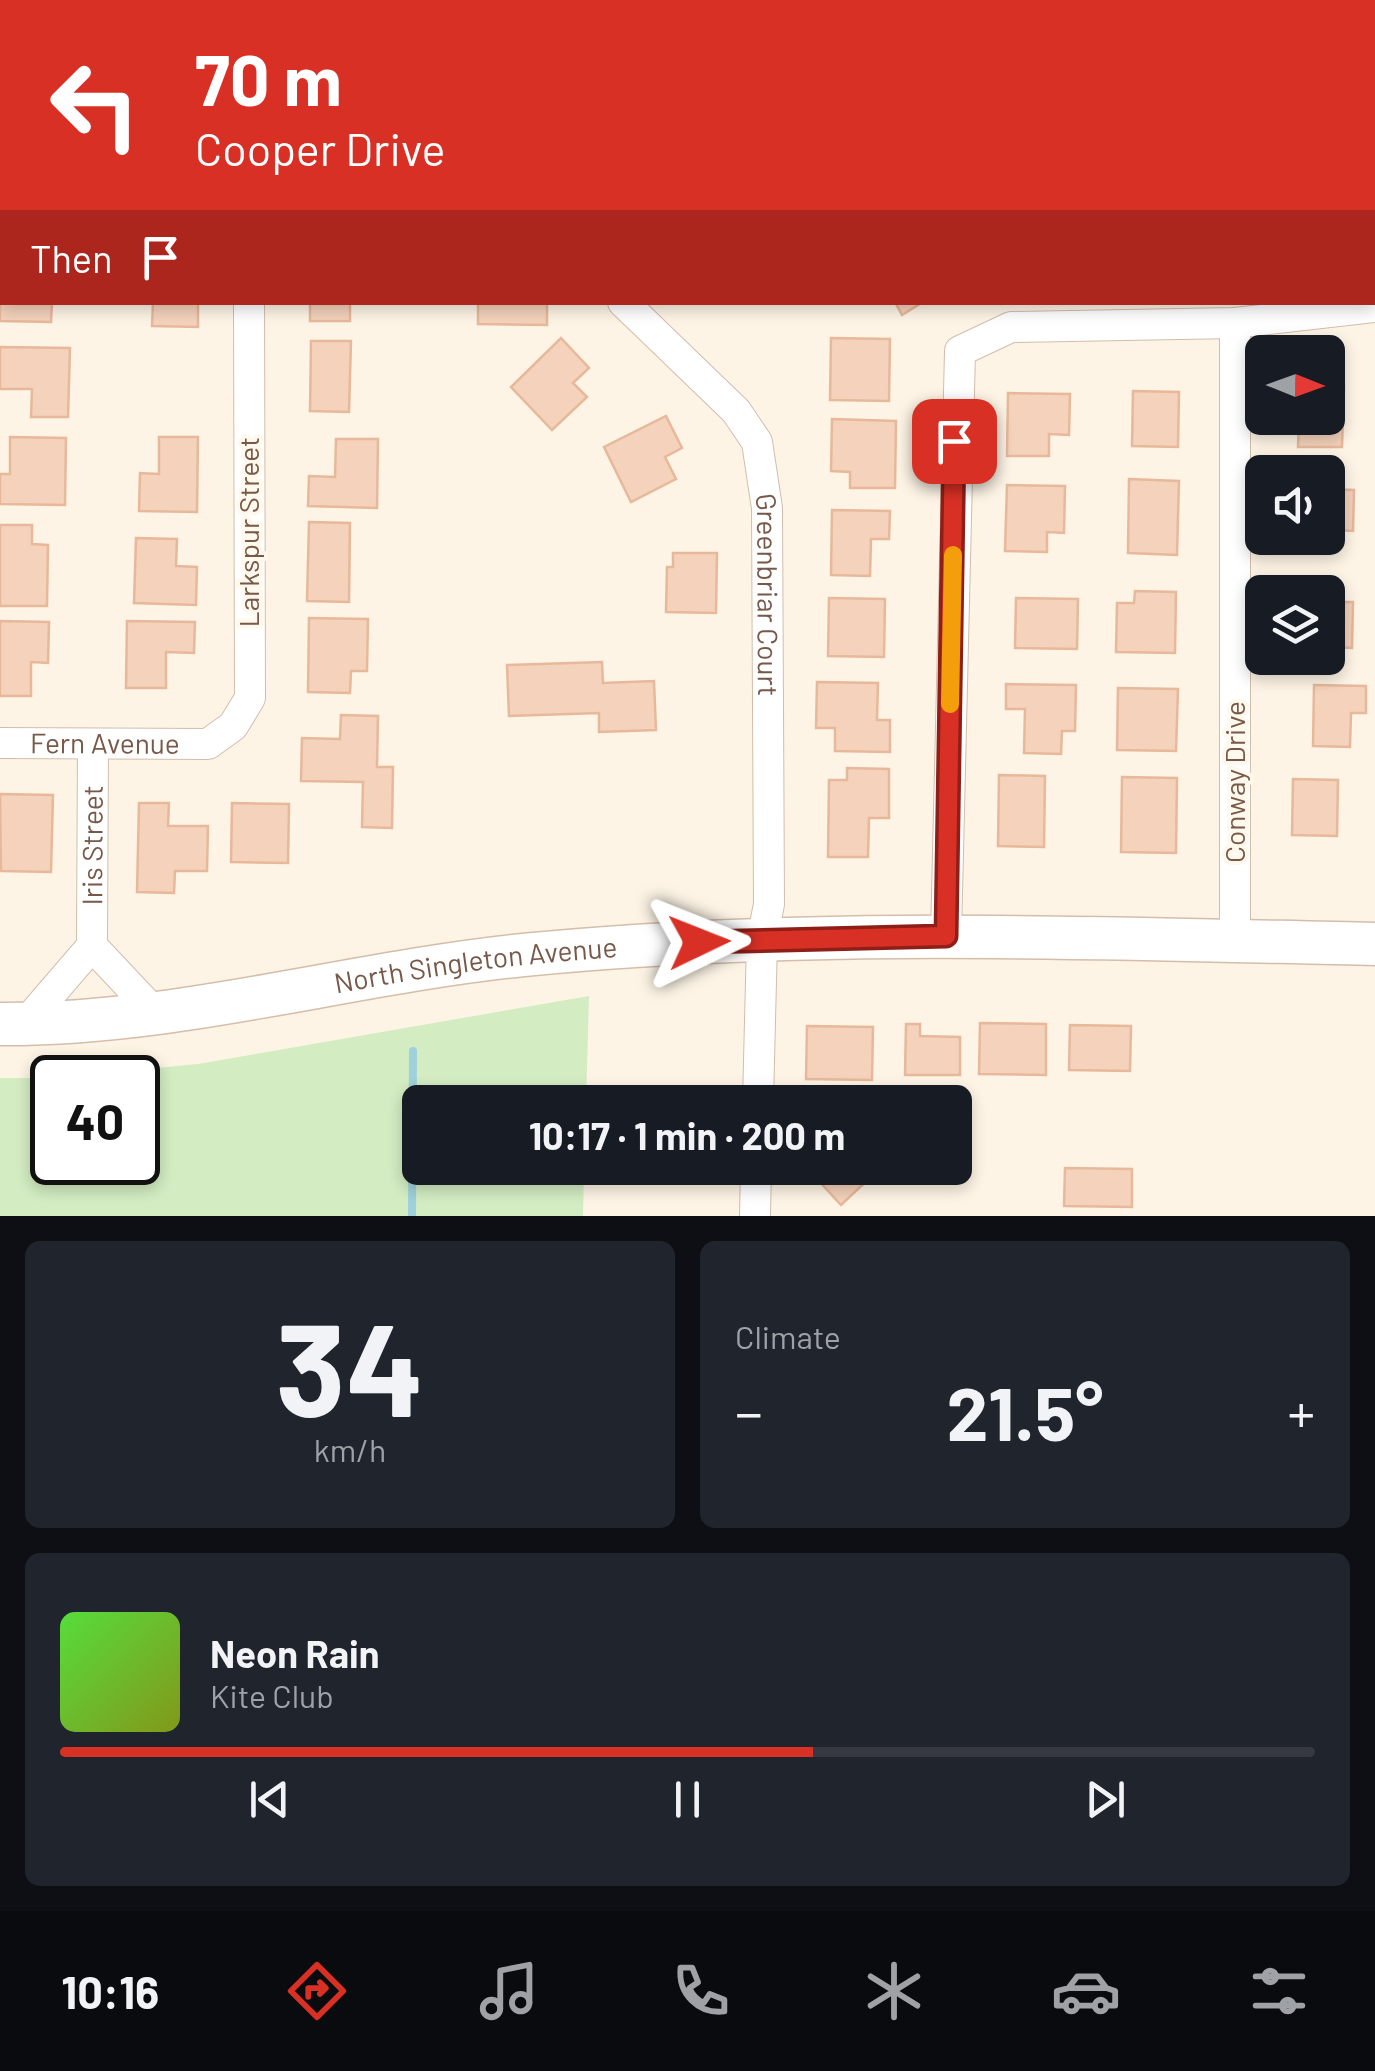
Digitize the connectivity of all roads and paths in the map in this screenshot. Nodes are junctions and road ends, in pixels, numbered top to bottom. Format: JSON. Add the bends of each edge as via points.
{"nodes":[{"id":1,"x":249,"y":305,"type":"edge"},
{"id":2,"x":625,"y":305,"type":"edge"},
{"id":3,"x":1375,"y":307,"type":"edge"},
{"id":4,"x":1236,"y":324,"type":"junction"},
{"id":5,"x":0,"y":743,"type":"edge"},
{"id":6,"x":93,"y":744,"type":"junction"},
{"id":7,"x":208,"y":744,"type":"joint"},
{"id":8,"x":946,"y":936,"type":"junction"},
{"id":9,"x":762,"y":940,"type":"junction"},
{"id":10,"x":1235,"y":941,"type":"junction"},
{"id":11,"x":1375,"y":944,"type":"edge"},
{"id":12,"x":92,"y":946,"type":"junction"},
{"id":13,"x":155,"y":1013,"type":"junction"},
{"id":14,"x":12,"y":1024,"type":"edge"},
{"id":15,"x":758,"y":1085,"type":"edge"},
{"id":16,"x":756,"y":1185,"type":"edge"},
{"id":17,"x":755,"y":1216,"type":"edge"}],
"edges":[{"from":1,"to":7,"type":"street","name":"Larkspur Street","via":[[250,698],[233,726]]},
{"from":2,"to":9,"type":"street","name":"Greenbriar Court","via":[[736,411],[757,442],[768,508],[769,904]]},
{"from":3,"to":4,"type":"street"},
{"from":4,"to":8,"type":"street","via":[[1011,327],[960,351]]},
{"from":4,"to":10,"type":"street","name":"Conway Drive"},
{"from":5,"to":6,"type":"street","name":"Fern Avenue"},
{"from":6,"to":7,"type":"street","name":"Fern Avenue"},
{"from":6,"to":12,"type":"street","name":"Iris Street"},
{"from":8,"to":9,"type":"street","name":"North Singleton Avenue"},
{"from":8,"to":10,"type":"street","name":"North Singleton Avenue"},
{"from":9,"to":13,"type":"street","name":"North Singleton Avenue","via":[[521,956]]},
{"from":9,"to":15,"type":"street","name":"Greenbriar Court"},
{"from":10,"to":11,"type":"street","name":"North Singleton Avenue"},
{"from":12,"to":13,"type":"street","name":"Iris Street"},
{"from":12,"to":14,"type":"street","name":"Iris Street"},
{"from":13,"to":14,"type":"street","name":"North Singleton Avenue"},
{"from":16,"to":17,"type":"street"}]}
